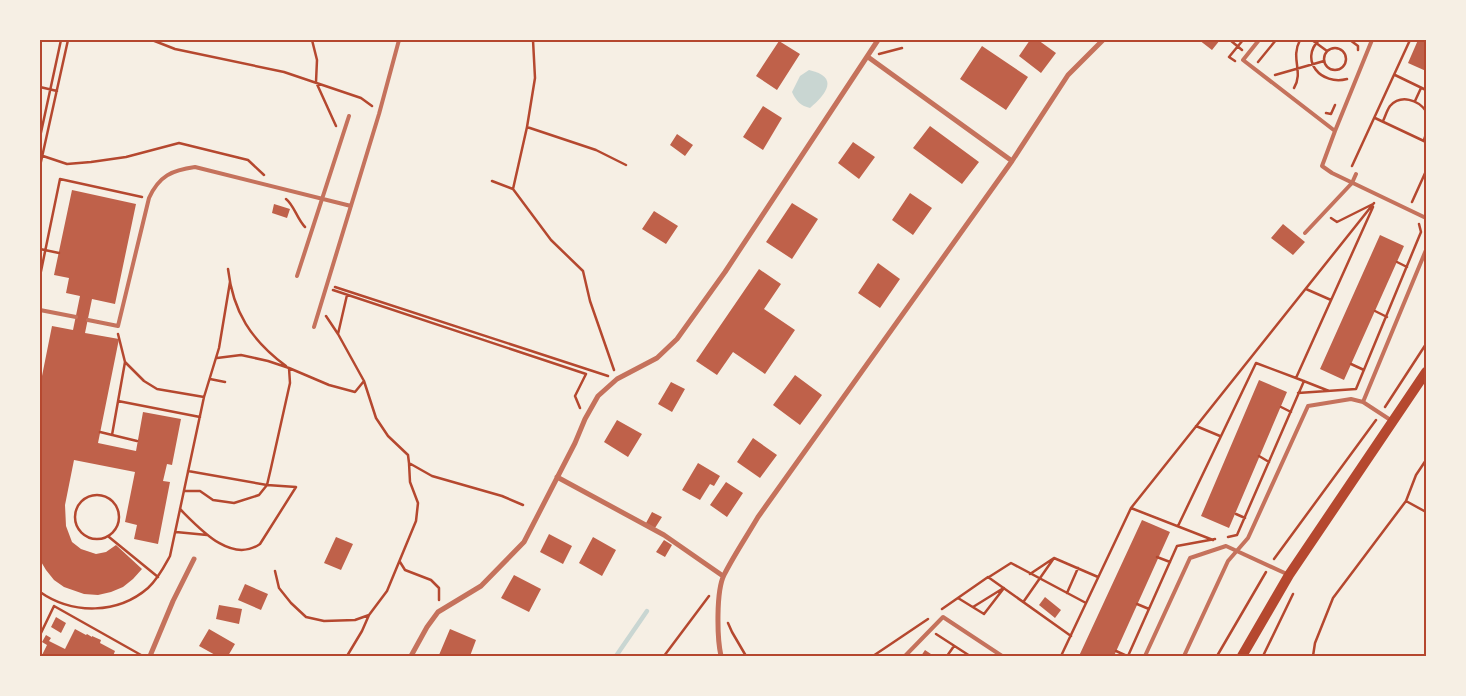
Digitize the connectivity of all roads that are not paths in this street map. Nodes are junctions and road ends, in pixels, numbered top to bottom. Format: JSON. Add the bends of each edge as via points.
{"nodes":[{"id":1,"x":399,"y":40,"type":"edge"},
{"id":2,"x":878,"y":40,"type":"edge"},
{"id":3,"x":1103,"y":40,"type":"edge"},
{"id":4,"x":1259,"y":40,"type":"edge"},
{"id":5,"x":1371,"y":40,"type":"edge"},
{"id":6,"x":868,"y":57,"type":"junction"},
{"id":7,"x":349,"y":116,"type":"dead end"},
{"id":8,"x":1335,"y":131,"type":"junction"},
{"id":9,"x":1012,"y":160,"type":"junction"},
{"id":10,"x":1356,"y":174,"type":"dead end"},
{"id":11,"x":1352,"y":182,"type":"junction"},
{"id":12,"x":322,"y":199,"type":"junction"},
{"id":13,"x":351,"y":206,"type":"junction"},
{"id":14,"x":1426,"y":218,"type":"edge"},
{"id":15,"x":1305,"y":233,"type":"dead end"},
{"id":16,"x":1426,"y":250,"type":"edge"},
{"id":17,"x":297,"y":276,"type":"dead end"},
{"id":18,"x":40,"y":310,"type":"edge"},
{"id":19,"x":76,"y":317,"type":"dead end"},
{"id":20,"x":88,"y":320,"type":"dead end"},
{"id":21,"x":314,"y":327,"type":"dead end"},
{"id":22,"x":1426,"y":372,"type":"edge"},
{"id":23,"x":1363,"y":402,"type":"junction"},
{"id":24,"x":1392,"y":421,"type":"junction"},
{"id":25,"x":557,"y":477,"type":"junction"},
{"id":26,"x":1237,"y":551,"type":"junction"},
{"id":27,"x":194,"y":559,"type":"dead end"},
{"id":28,"x":1289,"y":575,"type":"junction"},
{"id":29,"x":723,"y":576,"type":"junction"},
{"id":30,"x":150,"y":656,"type":"edge"},
{"id":31,"x":411,"y":656,"type":"edge"},
{"id":32,"x":721,"y":656,"type":"edge"},
{"id":33,"x":905,"y":656,"type":"edge"},
{"id":34,"x":1002,"y":656,"type":"edge"},
{"id":35,"x":1145,"y":656,"type":"edge"},
{"id":36,"x":1184,"y":656,"type":"edge"},
{"id":37,"x":1242,"y":656,"type":"edge"}],
"edges":[{"from":1,"to":13,"type":"lane"},
{"from":2,"to":6,"type":"street"},
{"from":3,"to":9,"type":"street","via":[[1068,75]]},
{"from":4,"to":8,"type":"lane","via":[[1243,60]]},
{"from":5,"to":8,"type":"lane"},
{"from":6,"to":9,"type":"street"},
{"from":6,"to":25,"type":"street","via":[[677,339],[657,358],[617,379],[598,396]]},
{"from":7,"to":12,"type":"lane"},
{"from":8,"to":11,"type":"lane","via":[[1322,166]]},
{"from":9,"to":29,"type":"street","via":[[758,517]]},
{"from":10,"to":11,"type":"lane"},
{"from":11,"to":14,"type":"lane"},
{"from":11,"to":15,"type":"lane"},
{"from":12,"to":13,"type":"lane"},
{"from":12,"to":17,"type":"lane"},
{"from":12,"to":20,"type":"lane","via":[[195,167],[166,175],[154,186],[148,198],[118,326]]},
{"from":13,"to":21,"type":"lane"},
{"from":16,"to":23,"type":"lane"},
{"from":18,"to":19,"type":"lane"},
{"from":22,"to":24,"type":"main road"},
{"from":23,"to":24,"type":"lane"},
{"from":23,"to":26,"type":"lane","via":[[1351,399],[1308,406],[1248,538]]},
{"from":24,"to":28,"type":"main road"},
{"from":25,"to":29,"type":"street","via":[[664,535]]},
{"from":25,"to":31,"type":"street","via":[[524,542],[476,590],[438,612]]},
{"from":26,"to":28,"type":"lane"},
{"from":26,"to":35,"type":"lane","via":[[1226,546],[1190,558]]},
{"from":26,"to":36,"type":"lane","via":[[1228,561]]},
{"from":27,"to":30,"type":"street"},
{"from":28,"to":37,"type":"main road"},
{"from":29,"to":32,"type":"street","via":[[718,640]]},
{"from":33,"to":34,"type":"lane","via":[[943,617]]}]}
